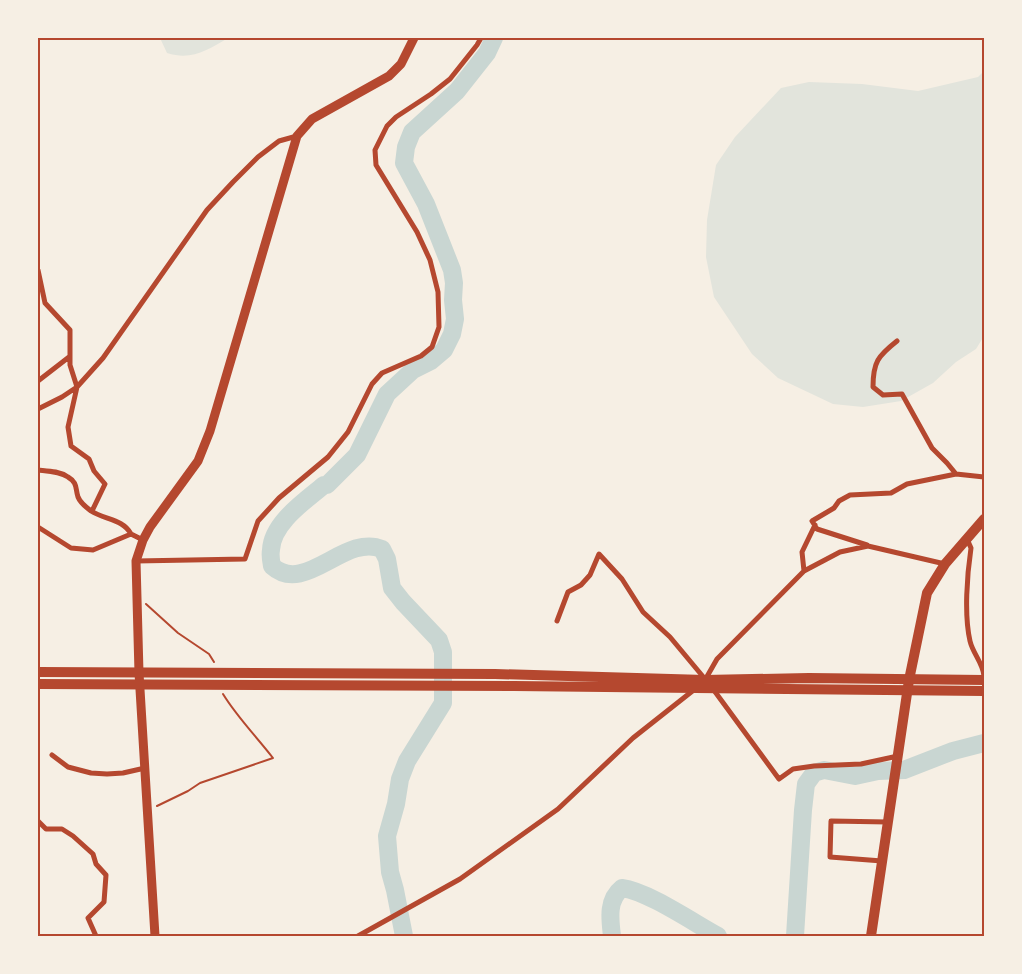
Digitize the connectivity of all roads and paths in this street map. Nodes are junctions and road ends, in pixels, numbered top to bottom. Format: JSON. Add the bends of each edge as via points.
{"nodes":[{"id":1,"x":414,"y":38,"type":"edge"},
{"id":2,"x":481,"y":38,"type":"edge"},
{"id":3,"x":297,"y":136,"type":"junction"},
{"id":4,"x":38,"y":270,"type":"edge"},
{"id":5,"x":897,"y":341,"type":"dead end"},
{"id":6,"x":69,"y":357,"type":"junction"},
{"id":7,"x":38,"y":381,"type":"edge"},
{"id":8,"x":77,"y":387,"type":"junction"},
{"id":9,"x":38,"y":409,"type":"edge"},
{"id":10,"x":38,"y":470,"type":"edge"},
{"id":11,"x":956,"y":474,"type":"junction"},
{"id":12,"x":984,"y":477,"type":"edge"},
{"id":13,"x":92,"y":511,"type":"junction"},
{"id":14,"x":984,"y":519,"type":"edge"},
{"id":15,"x":815,"y":525,"type":"junction"},
{"id":16,"x":38,"y":527,"type":"edge"},
{"id":17,"x":131,"y":534,"type":"junction"},
{"id":18,"x":967,"y":539,"type":"junction"},
{"id":19,"x":143,"y":540,"type":"junction"},
{"id":20,"x":868,"y":546,"type":"junction"},
{"id":21,"x":136,"y":561,"type":"junction"},
{"id":22,"x":945,"y":564,"type":"junction"},
{"id":23,"x":804,"y":571,"type":"junction"},
{"id":24,"x":137,"y":595,"type":"junction"},
{"id":25,"x":557,"y":621,"type":"dead end"},
{"id":26,"x":38,"y":672,"type":"edge"},
{"id":27,"x":138,"y":673,"type":"junction"},
{"id":28,"x":220,"y":673,"type":"junction"},
{"id":29,"x":984,"y":678,"type":"edge"},
{"id":30,"x":705,"y":680,"type":"junction"},
{"id":31,"x":909,"y":680,"type":"junction"},
{"id":32,"x":38,"y":684,"type":"edge"},
{"id":33,"x":140,"y":685,"type":"junction"},
{"id":34,"x":218,"y":685,"type":"junction"},
{"id":35,"x":696,"y":688,"type":"junction"},
{"id":36,"x":713,"y":689,"type":"junction"},
{"id":37,"x":907,"y":691,"type":"junction"},
{"id":38,"x":984,"y":691,"type":"edge"},
{"id":39,"x":52,"y":755,"type":"dead end"},
{"id":40,"x":898,"y":756,"type":"junction"},
{"id":41,"x":145,"y":768,"type":"junction"},
{"id":42,"x":147,"y":809,"type":"junction"},
{"id":43,"x":38,"y":821,"type":"edge"},
{"id":44,"x":888,"y":822,"type":"junction"},
{"id":45,"x":882,"y":860,"type":"junction"},
{"id":46,"x":96,"y":936,"type":"edge"},
{"id":47,"x":154,"y":936,"type":"edge"},
{"id":48,"x":358,"y":936,"type":"edge"},
{"id":49,"x":871,"y":936,"type":"edge"}],
"edges":[{"from":1,"to":3,"type":"main road","via":[[401,64],[389,76],[312,119]]},
{"from":2,"to":21,"type":"street","via":[[450,79],[387,126],[375,150],[376,165],[417,232],[430,260],[438,292],[439,327],[432,346],[421,356],[382,373],[372,384],[348,432],[328,457],[279,498],[258,521],[245,559]]},
{"from":3,"to":8,"type":"street","via":[[279,141],[258,158],[208,210],[103,358]]},
{"from":3,"to":19,"type":"main road","via":[[210,431],[198,461]]},
{"from":4,"to":6,"type":"street","via":[[45,303],[70,330]]},
{"from":5,"to":11,"type":"street","via":[[881,355],[873,368],[873,387],[883,396],[902,394],[932,448]]},
{"from":6,"to":7,"type":"street"},
{"from":6,"to":8,"type":"street"},
{"from":8,"to":9,"type":"street"},
{"from":8,"to":13,"type":"street","via":[[68,427],[71,446],[89,459],[105,484]]},
{"from":10,"to":13,"type":"street","via":[[70,477],[76,485],[78,498]]},
{"from":11,"to":12,"type":"street"},
{"from":11,"to":15,"type":"street","via":[[907,484],[891,492],[850,495],[812,521]]},
{"from":13,"to":17,"type":"street","via":[[127,526]]},
{"from":14,"to":18,"type":"main road"},
{"from":15,"to":20,"type":"street","via":[[817,529]]},
{"from":15,"to":23,"type":"street","via":[[802,552]]},
{"from":16,"to":17,"type":"street","via":[[71,548],[93,550]]},
{"from":17,"to":19,"type":"street"},
{"from":18,"to":22,"type":"main road"},
{"from":18,"to":29,"type":"street","via":[[970,548],[967,626],[971,644],[984,669]]},
{"from":19,"to":21,"type":"main road"},
{"from":20,"to":22,"type":"street"},
{"from":20,"to":23,"type":"street","via":[[840,552]]},
{"from":21,"to":24,"type":"main road"},
{"from":22,"to":31,"type":"main road","via":[[928,594]]},
{"from":23,"to":30,"type":"street","via":[[717,659]]},
{"from":24,"to":27,"type":"main road"},
{"from":24,"to":28,"type":"path","via":[[178,633],[209,654]]},
{"from":25,"to":30,"type":"street","via":[[568,592],[590,575],[599,554],[622,579],[643,612],[670,637]]},
{"from":26,"to":27,"type":"main road"},
{"from":27,"to":28,"type":"main road"},
{"from":27,"to":33,"type":"main road"},
{"from":28,"to":30,"type":"main road","via":[[554,675]]},
{"from":29,"to":31,"type":"main road"},
{"from":30,"to":31,"type":"main road"},
{"from":30,"to":35,"type":"street"},
{"from":31,"to":37,"type":"main road"},
{"from":32,"to":33,"type":"main road"},
{"from":33,"to":34,"type":"main road"},
{"from":33,"to":41,"type":"main road"},
{"from":34,"to":35,"type":"main road"},
{"from":34,"to":42,"type":"path","via":[[234,713],[273,758],[200,783]]},
{"from":35,"to":36,"type":"main road"},
{"from":35,"to":48,"type":"street","via":[[633,738],[558,809],[460,879]]},
{"from":36,"to":37,"type":"main road"},
{"from":36,"to":40,"type":"street","via":[[779,779],[793,769],[861,764]]},
{"from":37,"to":38,"type":"main road"},
{"from":37,"to":40,"type":"main road"},
{"from":39,"to":41,"type":"street","via":[[68,767],[91,773],[123,773]]},
{"from":40,"to":44,"type":"main road"},
{"from":41,"to":42,"type":"main road"},
{"from":42,"to":47,"type":"main road"},
{"from":43,"to":46,"type":"street","via":[[46,829],[62,830],[73,836],[93,854],[96,864],[106,875],[104,902],[88,918]]},
{"from":44,"to":45,"type":"main road"},
{"from":44,"to":45,"type":"street","via":[[831,821],[830,857]]},
{"from":45,"to":49,"type":"main road"}]}
